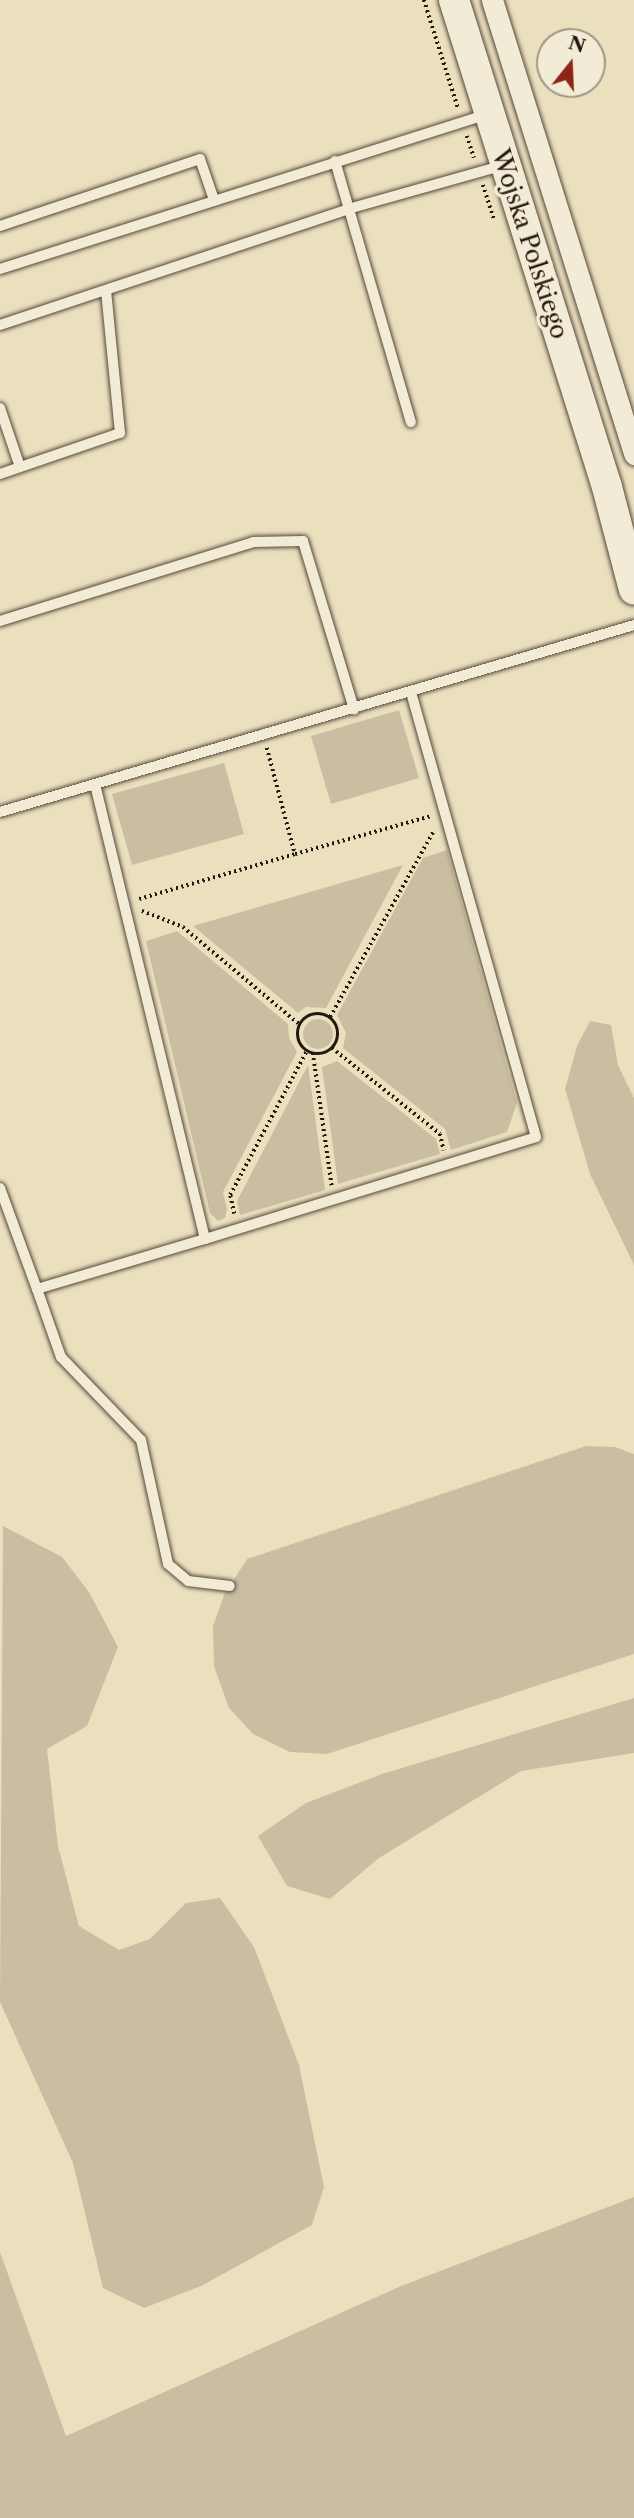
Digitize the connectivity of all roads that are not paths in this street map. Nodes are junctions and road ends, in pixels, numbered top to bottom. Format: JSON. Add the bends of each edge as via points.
{"nodes":[{"id":1,"x":454,"y":0,"type":"edge"},
{"id":2,"x":492,"y":0,"type":"edge"},
{"id":3,"x":489,"y":114,"type":"junction"},
{"id":4,"x":335,"y":162,"type":"junction"},
{"id":5,"x":505,"y":165,"type":"junction"},
{"id":6,"x":214,"y":200,"type":"junction"},
{"id":7,"x":348,"y":209,"type":"junction"},
{"id":8,"x":0,"y":226,"type":"edge"},
{"id":9,"x":0,"y":269,"type":"edge"},
{"id":10,"x":106,"y":291,"type":"junction"},
{"id":11,"x":0,"y":325,"type":"edge"},
{"id":12,"x":0,"y":408,"type":"edge"},
{"id":13,"x":411,"y":422,"type":"dead end"},
{"id":14,"x":632,"y":441,"type":"edge"},
{"id":15,"x":20,"y":467,"type":"junction"},
{"id":16,"x":0,"y":474,"type":"edge"},
{"id":17,"x":607,"y":487,"type":"junction"},
{"id":18,"x":634,"y":535,"type":"edge"},
{"id":19,"x":634,"y":590,"type":"edge"},
{"id":20,"x":0,"y":621,"type":"edge"},
{"id":21,"x":634,"y":625,"type":"edge"},
{"id":22,"x":411,"y":693,"type":"junction"},
{"id":23,"x":354,"y":709,"type":"junction"},
{"id":24,"x":95,"y":785,"type":"junction"},
{"id":25,"x":0,"y":812,"type":"edge"},
{"id":26,"x":0,"y":1188,"type":"edge"},
{"id":27,"x":205,"y":1239,"type":"junction"},
{"id":28,"x":37,"y":1289,"type":"junction"},
{"id":29,"x":230,"y":1586,"type":"dead end"}],
"edges":[{"from":1,"to":3,"type":"main road","name":"Wojska Polskiego"},
{"from":2,"to":14,"type":"street","name":"Wojska Polskiego"},
{"from":3,"to":4,"type":"lane"},
{"from":3,"to":5,"type":"main road","name":"Wojska Polskiego"},
{"from":4,"to":6,"type":"lane"},
{"from":4,"to":7,"type":"lane"},
{"from":5,"to":7,"type":"lane"},
{"from":5,"to":17,"type":"main road","name":"Wojska Polskiego"},
{"from":6,"to":8,"type":"lane","via":[[200,159]]},
{"from":6,"to":9,"type":"lane"},
{"from":7,"to":10,"type":"lane"},
{"from":7,"to":13,"type":"lane"},
{"from":10,"to":11,"type":"lane"},
{"from":10,"to":15,"type":"lane","via":[[120,433]]},
{"from":12,"to":15,"type":"lane"},
{"from":15,"to":16,"type":"lane"},
{"from":17,"to":18,"type":"main road","name":"Wojska Polskiego"},
{"from":17,"to":19,"type":"main road","name":"Wojska Polskiego"},
{"from":20,"to":23,"type":"lane","via":[[253,542],[303,541]]},
{"from":21,"to":22,"type":"lane"},
{"from":22,"to":23,"type":"lane"},
{"from":22,"to":27,"type":"lane","via":[[536,1138]]},
{"from":23,"to":24,"type":"lane"},
{"from":24,"to":25,"type":"lane"},
{"from":24,"to":27,"type":"lane"},
{"from":26,"to":28,"type":"lane"},
{"from":27,"to":28,"type":"lane"},
{"from":28,"to":29,"type":"lane","via":[[61,1357],[141,1440],[169,1564],[188,1581]]}]}
